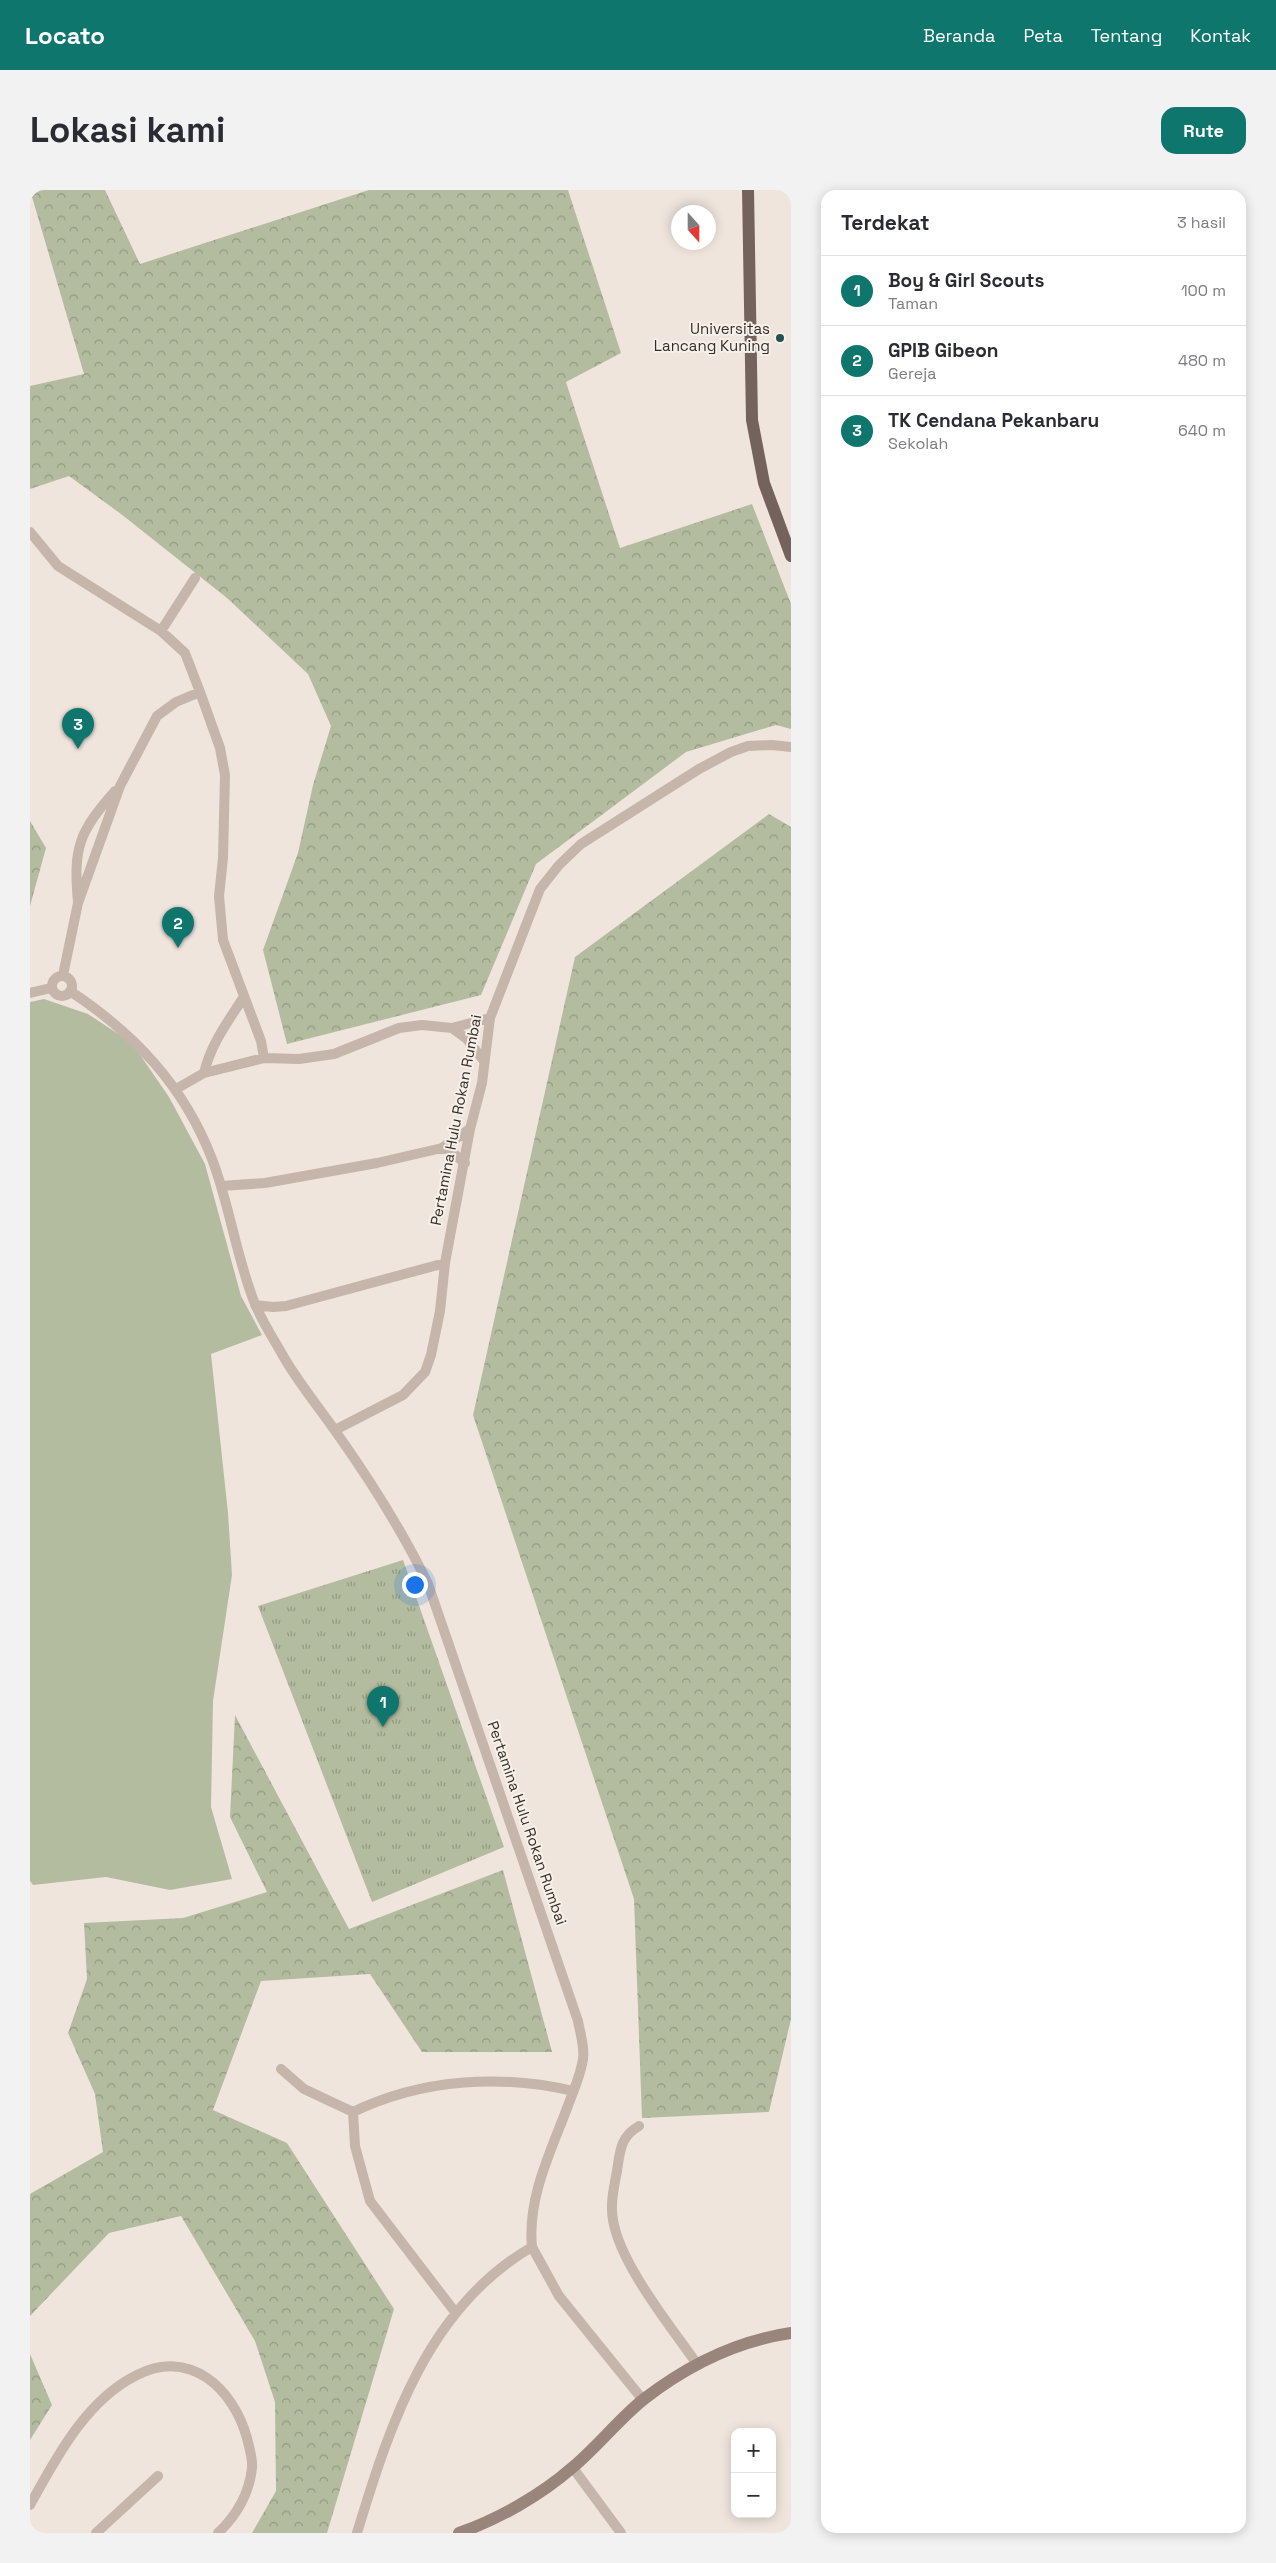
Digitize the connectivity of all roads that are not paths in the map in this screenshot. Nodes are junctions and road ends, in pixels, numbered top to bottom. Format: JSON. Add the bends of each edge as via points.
{"nodes":[{"id":1,"x":748,"y":190,"type":"edge"},
{"id":2,"x":30,"y":532,"type":"edge"},
{"id":3,"x":791,"y":556,"type":"edge"},
{"id":4,"x":195,"y":578,"type":"dead end"},
{"id":5,"x":161,"y":631,"type":"junction"},
{"id":6,"x":200,"y":692,"type":"junction"},
{"id":7,"x":791,"y":747,"type":"edge"},
{"id":8,"x":120,"y":786,"type":"junction"},
{"id":9,"x":78,"y":903,"type":"junction"},
{"id":10,"x":63,"y":975,"type":"junction"},
{"id":11,"x":51,"y":988,"type":"junction"},
{"id":12,"x":70,"y":992,"type":"junction"},
{"id":13,"x":30,"y":994,"type":"edge"},
{"id":14,"x":243,"y":998,"type":"junction"},
{"id":15,"x":490,"y":1018,"type":"junction"},
{"id":16,"x":452,"y":1028,"type":"junction"},
{"id":17,"x":264,"y":1058,"type":"junction"},
{"id":18,"x":484,"y":1061,"type":"junction"},
{"id":19,"x":204,"y":1073,"type":"junction"},
{"id":20,"x":176,"y":1088,"type":"junction"},
{"id":21,"x":470,"y":1129,"type":"junction"},
{"id":22,"x":442,"y":1148,"type":"junction"},
{"id":23,"x":465,"y":1163,"type":"junction"},
{"id":24,"x":220,"y":1186,"type":"junction"},
{"id":25,"x":445,"y":1263,"type":"junction"},
{"id":26,"x":255,"y":1305,"type":"junction"},
{"id":27,"x":335,"y":1430,"type":"junction"},
{"id":28,"x":281,"y":2068,"type":"dead end"},
{"id":29,"x":573,"y":2091,"type":"junction"},
{"id":30,"x":353,"y":2112,"type":"junction"},
{"id":31,"x":639,"y":2126,"type":"dead end"},
{"id":32,"x":532,"y":2247,"type":"junction"},
{"id":33,"x":456,"y":2312,"type":"junction"},
{"id":34,"x":791,"y":2333,"type":"edge"},
{"id":35,"x":697,"y":2364,"type":"junction"},
{"id":36,"x":643,"y":2400,"type":"junction"},
{"id":37,"x":573,"y":2468,"type":"junction"},
{"id":38,"x":158,"y":2476,"type":"dead end"},
{"id":39,"x":30,"y":2505,"type":"edge"},
{"id":40,"x":96,"y":2533,"type":"edge"},
{"id":41,"x":218,"y":2533,"type":"edge"},
{"id":42,"x":357,"y":2533,"type":"edge"},
{"id":43,"x":459,"y":2533,"type":"edge"},
{"id":44,"x":621,"y":2533,"type":"edge"}],
"edges":[{"from":1,"to":3,"type":"main road","via":[[752,420],[764,483]]},
{"from":2,"to":5,"type":"street","via":[[58,566]]},
{"from":4,"to":5,"type":"street"},
{"from":5,"to":6,"type":"street","via":[[185,653]]},
{"from":6,"to":8,"type":"street","via":[[176,702],[157,716]]},
{"from":6,"to":14,"type":"street","via":[[220,748],[225,775],[220,896],[223,940]]},
{"from":7,"to":15,"type":"street","name":"Pertamina Hulu Rokan Rumbai","via":[[772,744],[748,746],[731,752],[581,844],[540,890]]},
{"from":8,"to":9,"type":"street"},
{"from":8,"to":9,"type":"street","via":[[82,834],[76,876]]},
{"from":9,"to":10,"type":"street"},
{"from":10,"to":11,"type":"street","via":[[54,979]]},
{"from":10,"to":12,"type":"street","via":[[71,981]]},
{"from":11,"to":12,"type":"street","via":[[60,996]]},
{"from":11,"to":13,"type":"street"},
{"from":12,"to":20,"type":"street","name":"Pertamina Hulu Rokan Rumbai","via":[[110,1020],[138,1045]]},
{"from":14,"to":17,"type":"street","via":[[261,1041]]},
{"from":14,"to":19,"type":"street","via":[[215,1040]]},
{"from":15,"to":16,"type":"street"},
{"from":15,"to":18,"type":"street","name":"Pertamina Hulu Rokan Rumbai"},
{"from":16,"to":17,"type":"street","via":[[422,1025],[399,1028],[334,1054],[299,1059]]},
{"from":16,"to":18,"type":"street"},
{"from":17,"to":19,"type":"street"},
{"from":18,"to":21,"type":"street","name":"Pertamina Hulu Rokan Rumbai"},
{"from":19,"to":20,"type":"street"},
{"from":20,"to":24,"type":"street","name":"Pertamina Hulu Rokan Rumbai","via":[[197,1125]]},
{"from":21,"to":22,"type":"street"},
{"from":21,"to":23,"type":"street","name":"Pertamina Hulu Rokan Rumbai"},
{"from":22,"to":23,"type":"street"},
{"from":22,"to":24,"type":"street","via":[[333,1172],[265,1183]]},
{"from":23,"to":25,"type":"street","name":"Pertamina Hulu Rokan Rumbai"},
{"from":24,"to":26,"type":"street","name":"Pertamina Hulu Rokan Rumbai"},
{"from":25,"to":26,"type":"street","via":[[286,1306]]},
{"from":25,"to":27,"type":"street","name":"Pertamina Hulu Rokan Rumbai","via":[[435,1340],[425,1372],[403,1395]]},
{"from":26,"to":27,"type":"street","name":"Pertamina Hulu Rokan Rumbai","via":[[283,1356]]},
{"from":27,"to":29,"type":"street","name":"Pertamina Hulu Rokan Rumbai","via":[[398,1525],[428,1584],[578,2021],[583,2060]]},
{"from":28,"to":30,"type":"street","via":[[304,2089]]},
{"from":29,"to":30,"type":"street","via":[[549,2085],[473,2081],[397,2093]]},
{"from":29,"to":32,"type":"street","name":"Pertamina Hulu Rokan Rumbai","via":[[532,2213]]},
{"from":30,"to":33,"type":"street","via":[[356,2146],[370,2201]]},
{"from":31,"to":35,"type":"street","via":[[629,2132],[619,2151],[612,2204],[615,2233],[644,2288]]},
{"from":32,"to":33,"type":"street","via":[[478,2288]]},
{"from":32,"to":36,"type":"street","via":[[559,2296]]},
{"from":33,"to":42,"type":"street","via":[[437,2335],[411,2382],[381,2455]]},
{"from":34,"to":35,"type":"street","via":[[728,2349]]},
{"from":35,"to":36,"type":"street"},
{"from":36,"to":37,"type":"street"},
{"from":37,"to":43,"type":"street","via":[[506,2512]]},
{"from":37,"to":44,"type":"street"},
{"from":38,"to":40,"type":"street"},
{"from":39,"to":41,"type":"street","via":[[90,2411],[105,2397],[137,2375],[169,2367],[182,2368],[213,2381],[224,2391],[240,2417],[248,2444],[252,2466],[244,2499],[231,2521]]}]}
